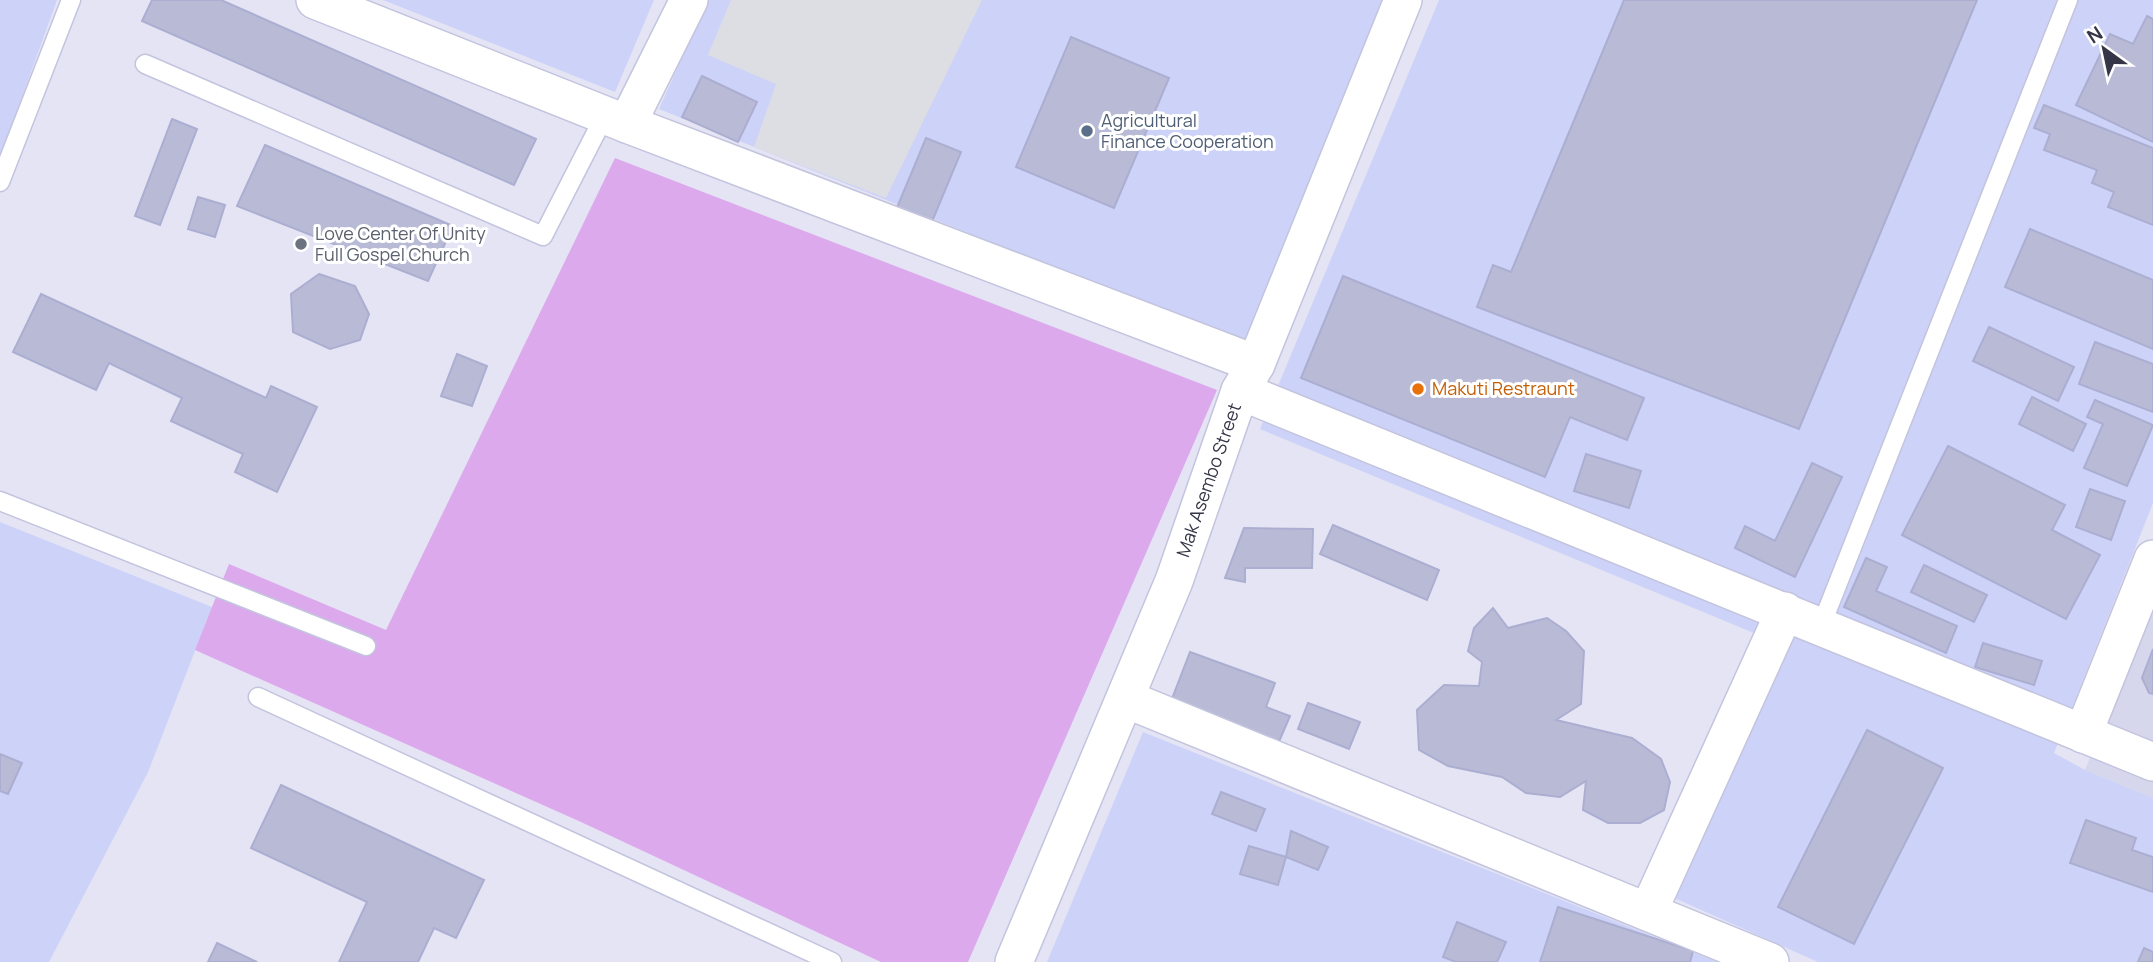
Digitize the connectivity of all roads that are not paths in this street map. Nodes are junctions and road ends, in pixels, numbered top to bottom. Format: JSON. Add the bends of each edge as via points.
{"nodes":[{"id":1,"x":71,"y":0,"type":"edge"},
{"id":2,"x":315,"y":0,"type":"edge"},
{"id":3,"x":689,"y":0,"type":"edge"},
{"id":4,"x":1403,"y":0,"type":"edge"},
{"id":5,"x":2068,"y":0,"type":"edge"},
{"id":6,"x":145,"y":64,"type":"dead end"},
{"id":7,"x":616,"y":120,"type":"junction"},
{"id":8,"x":0,"y":182,"type":"edge"},
{"id":9,"x":1248,"y":378,"type":"junction"},
{"id":10,"x":0,"y":501,"type":"edge"},
{"id":11,"x":2153,"y":559,"type":"edge"},
{"id":12,"x":1786,"y":611,"type":"junction"},
{"id":13,"x":1821,"y":626,"type":"junction"},
{"id":14,"x":366,"y":646,"type":"dead end"},
{"id":15,"x":258,"y":698,"type":"dead end"},
{"id":16,"x":1126,"y":699,"type":"junction"},
{"id":17,"x":2083,"y":734,"type":"junction"},
{"id":18,"x":2153,"y":762,"type":"edge"},
{"id":19,"x":1648,"y":912,"type":"junction"},
{"id":20,"x":832,"y":962,"type":"edge"},
{"id":21,"x":1014,"y":962,"type":"edge"},
{"id":22,"x":1770,"y":962,"type":"edge"}],
"edges":[{"from":1,"to":8,"type":"lane"},
{"from":2,"to":7,"type":"street"},
{"from":3,"to":7,"type":"street"},
{"from":4,"to":9,"type":"street","name":"Mak Asembo Street"},
{"from":5,"to":13,"type":"lane"},
{"from":6,"to":7,"type":"lane","via":[[543,236]]},
{"from":7,"to":9,"type":"street"},
{"from":9,"to":12,"type":"street"},
{"from":9,"to":16,"type":"street","name":"Mak Asembo Street"},
{"from":10,"to":14,"type":"lane"},
{"from":11,"to":17,"type":"street"},
{"from":12,"to":13,"type":"street"},
{"from":12,"to":19,"type":"street"},
{"from":13,"to":17,"type":"street"},
{"from":15,"to":20,"type":"lane"},
{"from":16,"to":19,"type":"street"},
{"from":16,"to":21,"type":"street","name":"Mak Asembo Street"},
{"from":17,"to":18,"type":"street"},
{"from":19,"to":22,"type":"street"}]}
